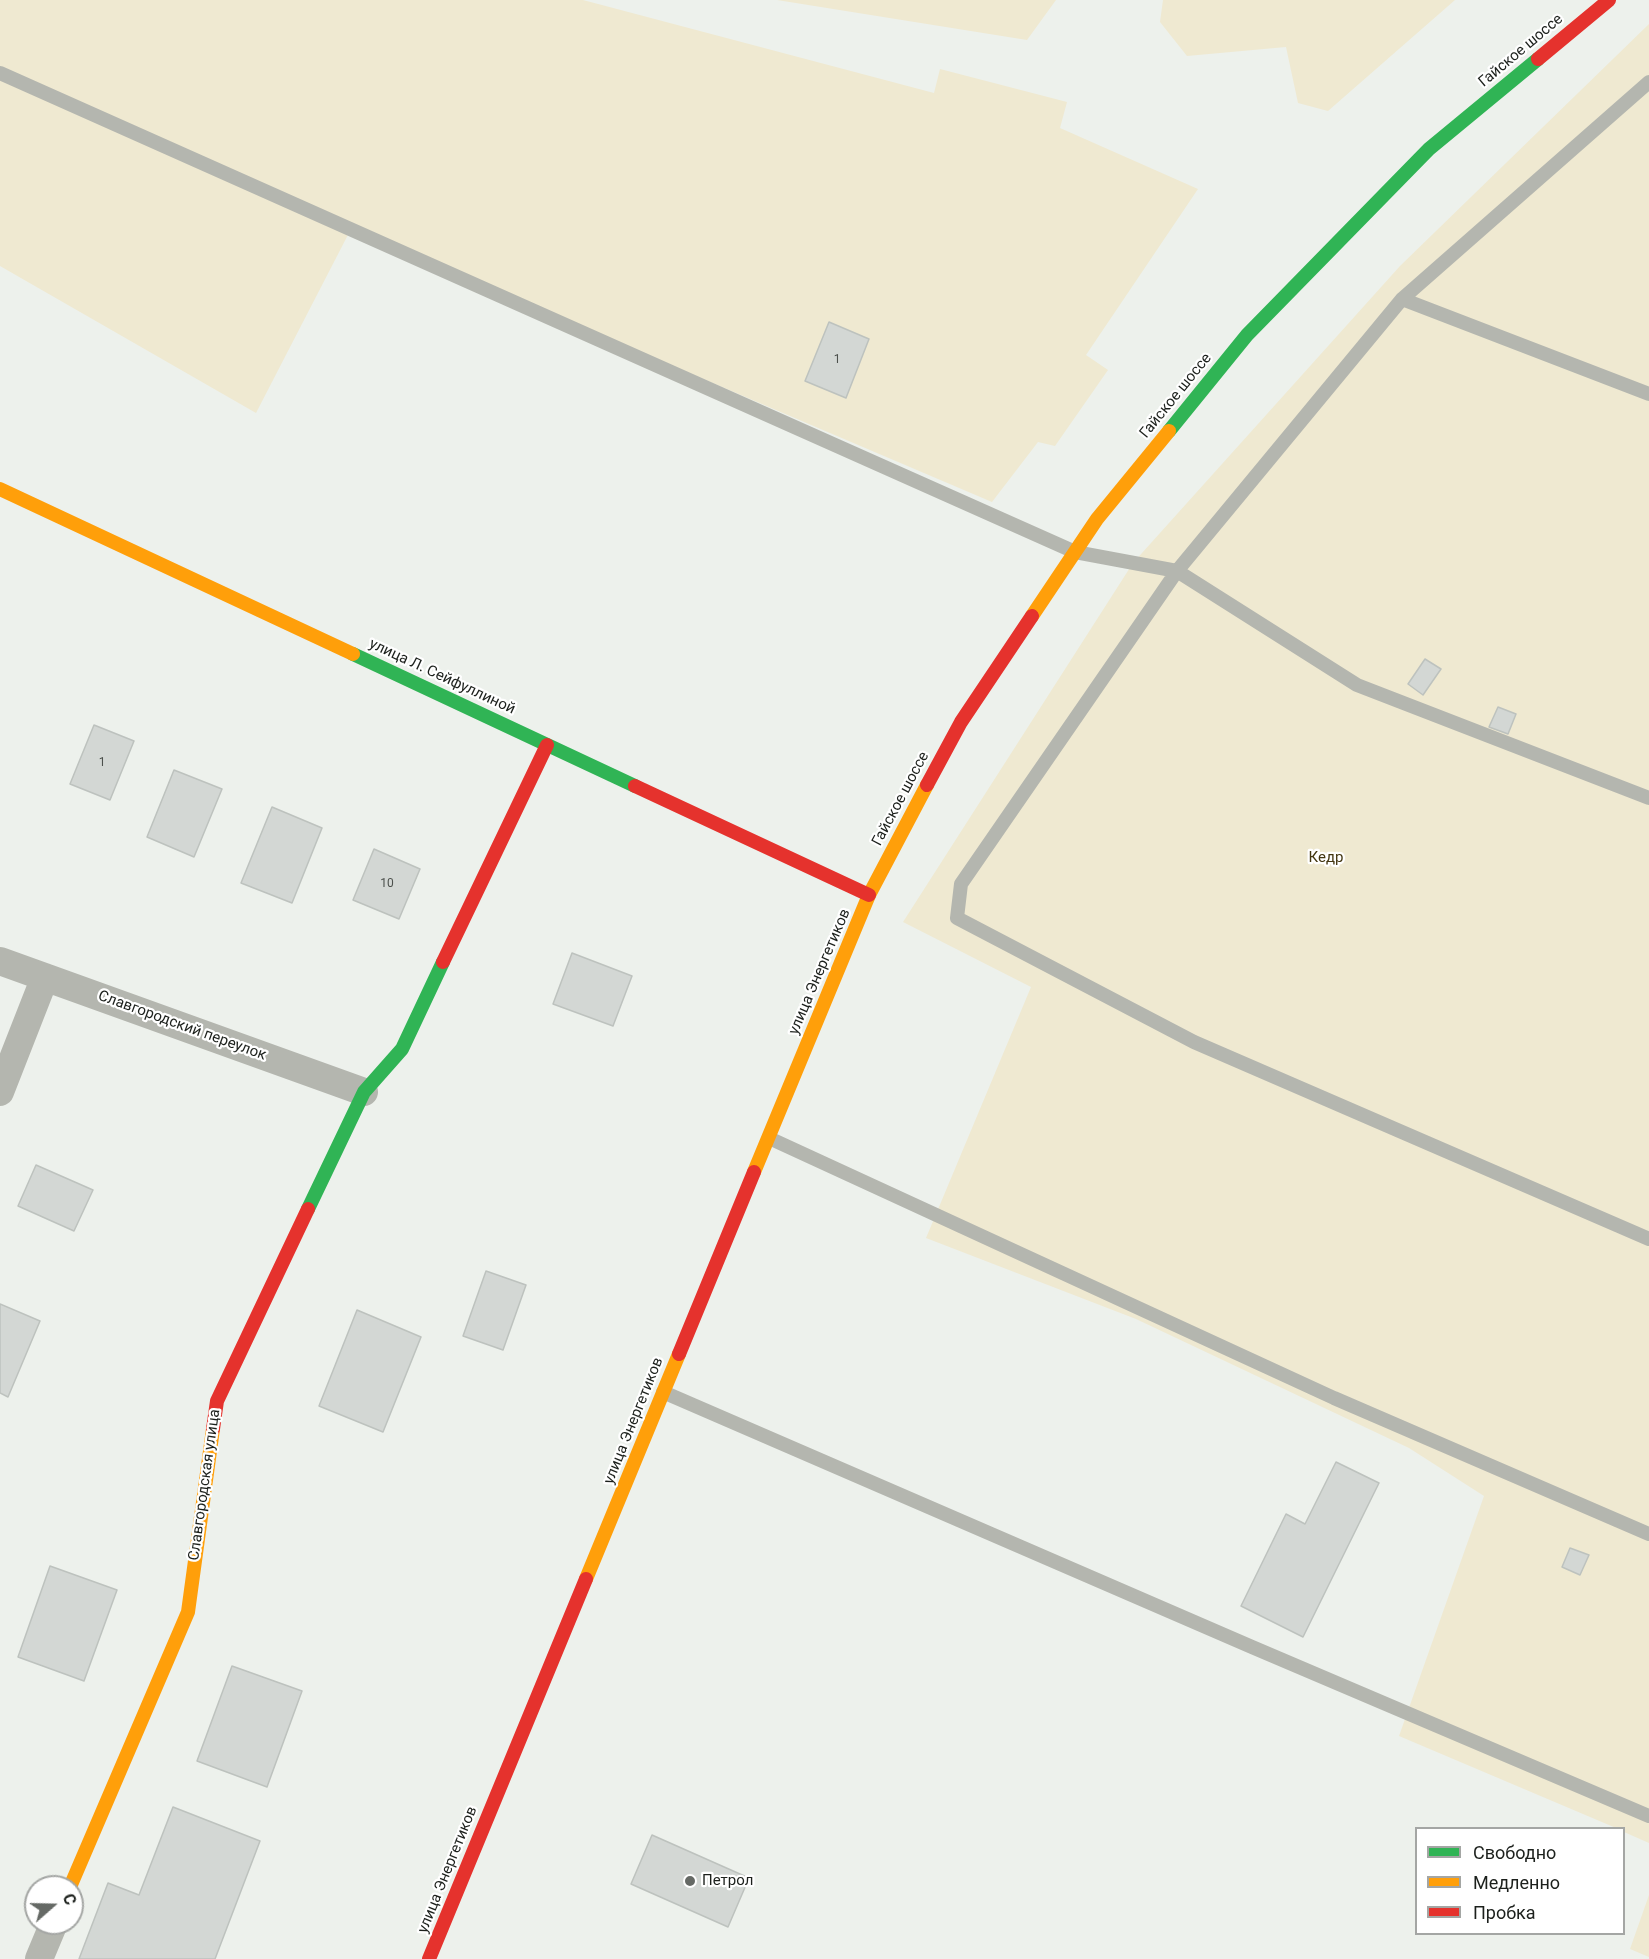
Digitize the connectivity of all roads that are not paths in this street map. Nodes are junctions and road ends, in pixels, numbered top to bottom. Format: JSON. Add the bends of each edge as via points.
{"nodes":[{"id":1,"x":1609,"y":0,"type":"edge"},
{"id":2,"x":0,"y":73,"type":"edge"},
{"id":3,"x":1649,"y":82,"type":"edge"},
{"id":4,"x":1402,"y":299,"type":"junction"},
{"id":5,"x":1649,"y":394,"type":"edge"},
{"id":6,"x":0,"y":489,"type":"edge"},
{"id":7,"x":1075,"y":552,"type":"junction"},
{"id":8,"x":1177,"y":571,"type":"junction"},
{"id":9,"x":547,"y":745,"type":"junction"},
{"id":10,"x":1649,"y":798,"type":"edge"},
{"id":11,"x":869,"y":896,"type":"junction"},
{"id":12,"x":0,"y":961,"type":"edge"},
{"id":13,"x":45,"y":977,"type":"junction"},
{"id":14,"x":0,"y":1092,"type":"edge"},
{"id":15,"x":364,"y":1092,"type":"junction"},
{"id":16,"x":769,"y":1138,"type":"junction"},
{"id":17,"x":1649,"y":1239,"type":"edge"},
{"id":18,"x":663,"y":1392,"type":"junction"},
{"id":19,"x":1649,"y":1534,"type":"edge"},
{"id":20,"x":1649,"y":1816,"type":"edge"},
{"id":21,"x":75,"y":1875,"type":"edge"},
{"id":22,"x":49,"y":1935,"type":"edge"},
{"id":23,"x":39,"y":1959,"type":"edge"},
{"id":24,"x":429,"y":1959,"type":"edge"}],
"edges":[{"from":1,"to":7,"type":"main road","name":"Гайское шоссе","via":[[1429,148],[1256,326],[1097,519]]},
{"from":2,"to":7,"type":"lane"},
{"from":3,"to":4,"type":"lane"},
{"from":4,"to":5,"type":"lane"},
{"from":4,"to":8,"type":"lane"},
{"from":6,"to":9,"type":"main road","name":"улица Л. Сейфуллиной"},
{"from":7,"to":8,"type":"lane"},
{"from":7,"to":11,"type":"main road","name":"Гайское шоссе","via":[[961,722]]},
{"from":8,"to":10,"type":"lane","via":[[1357,685]]},
{"from":8,"to":17,"type":"lane","via":[[961,884],[957,918],[1194,1042]]},
{"from":9,"to":11,"type":"main road","name":"улица Л. Сейфуллиной"},
{"from":9,"to":15,"type":"main road","name":"Славгородская улица","via":[[402,1049]]},
{"from":11,"to":16,"type":"main road","name":"улица Энергетиков"},
{"from":12,"to":13,"type":"street","name":"Славгородский переулок"},
{"from":13,"to":14,"type":"street"},
{"from":13,"to":15,"type":"street","name":"Славгородский переулок"},
{"from":15,"to":21,"type":"main road","name":"Славгородская улица","via":[[217,1401],[188,1612]]},
{"from":16,"to":18,"type":"main road","name":"улица Энергетиков"},
{"from":16,"to":19,"type":"lane","via":[[1334,1398]]},
{"from":18,"to":20,"type":"lane"},
{"from":18,"to":24,"type":"main road","name":"улица Энергетиков"},
{"from":22,"to":23,"type":"street"}]}
